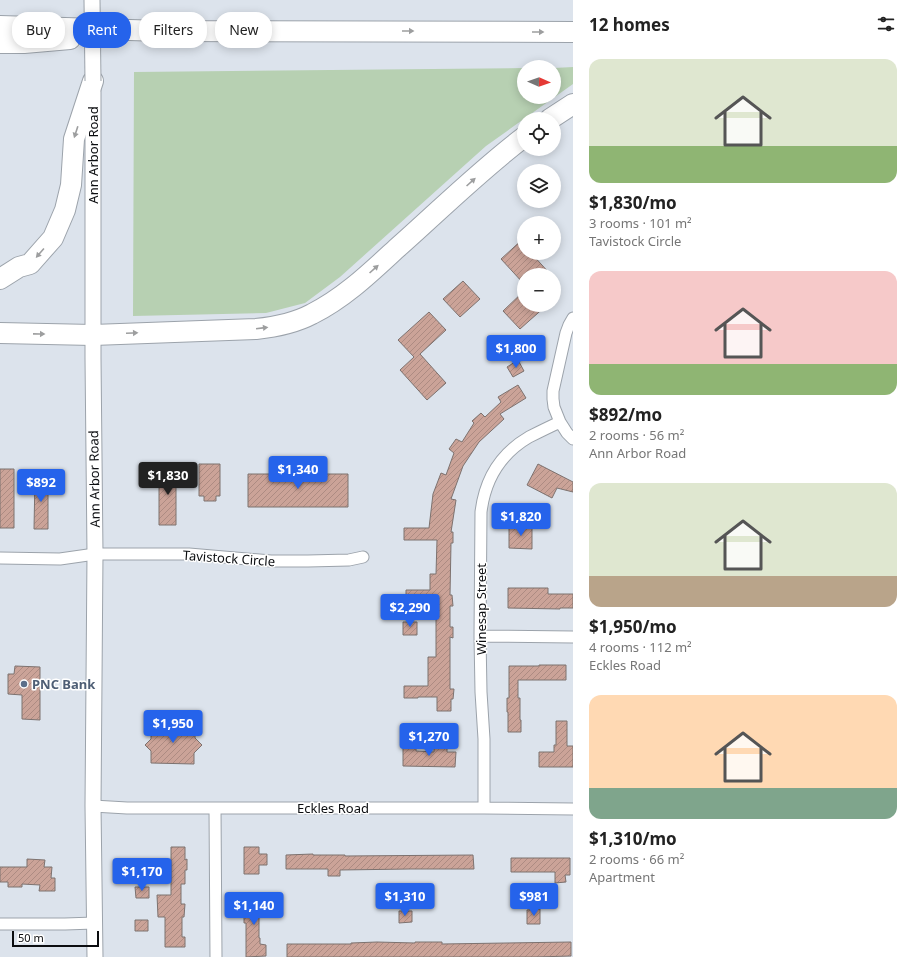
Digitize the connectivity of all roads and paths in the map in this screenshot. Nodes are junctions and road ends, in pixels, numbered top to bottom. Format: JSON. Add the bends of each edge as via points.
{"nodes":[{"id":1,"x":92,"y":0,"type":"edge"},
{"id":2,"x":0,"y":26,"type":"edge"},
{"id":3,"x":139,"y":30,"type":"edge"},
{"id":4,"x":207,"y":31,"type":"edge"},
{"id":5,"x":573,"y":32,"type":"edge"},
{"id":6,"x":139,"y":33,"type":"edge"},
{"id":7,"x":0,"y":42,"type":"edge"},
{"id":8,"x":93,"y":81,"type":"junction"},
{"id":9,"x":573,"y":104,"type":"edge"},
{"id":10,"x":561,"y":112,"type":"edge"},
{"id":11,"x":517,"y":142,"type":"edge"},
{"id":12,"x":0,"y":278,"type":"edge"},
{"id":13,"x":573,"y":318,"type":"edge"},
{"id":14,"x":0,"y":333,"type":"edge"},
{"id":15,"x":93,"y":335,"type":"junction"},
{"id":16,"x":560,"y":422,"type":"junction"},
{"id":17,"x":573,"y":439,"type":"edge"},
{"id":18,"x":95,"y":554,"type":"junction"},
{"id":19,"x":363,"y":557,"type":"dead end"},
{"id":20,"x":0,"y":558,"type":"edge"},
{"id":21,"x":480,"y":636,"type":"junction"},
{"id":22,"x":573,"y":637,"type":"edge"},
{"id":23,"x":93,"y":806,"type":"junction"},
{"id":24,"x":215,"y":808,"type":"junction"},
{"id":25,"x":484,"y":808,"type":"junction"},
{"id":26,"x":573,"y":809,"type":"edge"},
{"id":27,"x":94,"y":923,"type":"junction"},
{"id":28,"x":0,"y":924,"type":"edge"},
{"id":29,"x":94,"y":957,"type":"edge"},
{"id":30,"x":216,"y":957,"type":"edge"}],
"edges":[{"from":1,"to":8,"type":"main road","name":"Ann Arbor Road","bridge":true},
{"from":2,"to":3,"type":"highway"},
{"from":4,"to":5,"type":"highway","one_way":true},
{"from":6,"to":7,"type":"highway","via":[[24,43]]},
{"from":8,"to":12,"type":"highway","one_way":true,"via":[[74,139],[71,185],[65,210],[53,238],[30,264]]},
{"from":8,"to":15,"type":"main road","name":"Ann Arbor Road"},
{"from":9,"to":10,"type":"highway"},
{"from":15,"to":11,"type":"highway","one_way":true,"via":[[256,329],[284,324],[311,315],[361,281],[493,161]]},
{"from":13,"to":16,"type":"street","via":[[566,333],[553,391],[554,407]]},
{"from":14,"to":15,"type":"highway","one_way":true},
{"from":15,"to":18,"type":"main road","name":"Ann Arbor Road"},
{"from":16,"to":17,"type":"street"},
{"from":16,"to":21,"type":"street","name":"Winesap Street","via":[[528,438],[513,449],[496,467],[486,486],[481,512]]},
{"from":18,"to":19,"type":"street","name":"Tavistock Circle","via":[[189,554],[271,561],[348,560]]},
{"from":18,"to":20,"type":"street","name":"Tavistock Circle","via":[[60,559]]},
{"from":18,"to":23,"type":"main road","name":"Ann Arbor Road"},
{"from":21,"to":22,"type":"street"},
{"from":21,"to":25,"type":"street","name":"Winesap Street"},
{"from":23,"to":24,"type":"street","name":"Eckles Road"},
{"from":23,"to":27,"type":"main road","name":"Ann Arbor Road"},
{"from":24,"to":25,"type":"street","name":"Eckles Road"},
{"from":24,"to":30,"type":"street"},
{"from":25,"to":26,"type":"street","name":"Eckles Road"},
{"from":27,"to":28,"type":"street"},
{"from":27,"to":29,"type":"main road","name":"Ann Arbor Road"}]}
